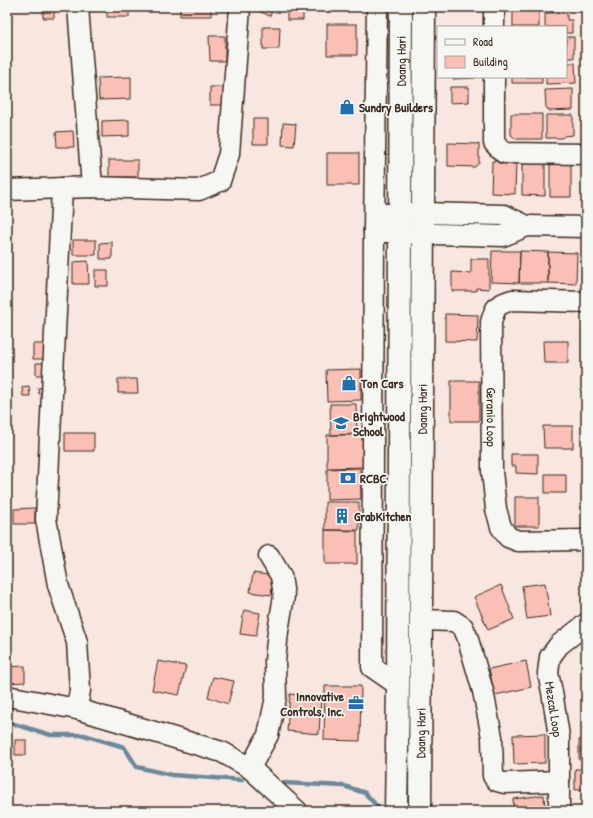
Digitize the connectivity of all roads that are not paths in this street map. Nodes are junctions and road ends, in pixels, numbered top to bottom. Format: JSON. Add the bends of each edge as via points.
{"nodes":[{"id":1,"x":78,"y":7,"type":"edge"},
{"id":2,"x":240,"y":7,"type":"edge"},
{"id":3,"x":377,"y":7,"type":"edge"},
{"id":4,"x":401,"y":7,"type":"edge"},
{"id":5,"x":424,"y":7,"type":"edge"},
{"id":6,"x":494,"y":7,"type":"edge"},
{"id":7,"x":494,"y":26,"type":"edge"},
{"id":8,"x":494,"y":78,"type":"edge"},
{"id":9,"x":586,"y":154,"type":"edge"},
{"id":10,"x":92,"y":187,"type":"junction"},
{"id":11,"x":62,"y":188,"type":"junction"},
{"id":12,"x":7,"y":190,"type":"edge"},
{"id":13,"x":374,"y":223,"type":"junction"},
{"id":14,"x":400,"y":223,"type":"junction"},
{"id":15,"x":423,"y":223,"type":"junction"},
{"id":16,"x":586,"y":227,"type":"edge"},
{"id":17,"x":586,"y":302,"type":"edge"},
{"id":18,"x":586,"y":540,"type":"edge"},
{"id":19,"x":269,"y":556,"type":"dead end"},
{"id":20,"x":421,"y":620,"type":"junction"},
{"id":21,"x":586,"y":624,"type":"edge"},
{"id":22,"x":398,"y":685,"type":"junction"},
{"id":23,"x":7,"y":696,"type":"edge"},
{"id":24,"x":76,"y":709,"type":"junction"},
{"id":25,"x":250,"y":768,"type":"junction"},
{"id":26,"x":560,"y":781,"type":"junction"},
{"id":27,"x":396,"y":803,"type":"edge"},
{"id":28,"x":297,"y":811,"type":"edge"},
{"id":29,"x":420,"y":811,"type":"edge"},
{"id":30,"x":559,"y":811,"type":"edge"}],
"edges":[{"from":1,"to":10,"type":"street"},
{"from":2,"to":10,"type":"street","via":[[229,154],[220,182],[199,190]]},
{"from":3,"to":13,"type":"street"},
{"from":4,"to":14,"type":"main road","name":"Daang Hari"},
{"from":5,"to":15,"type":"main road","name":"Daang Hari"},
{"from":6,"to":7,"type":"street"},
{"from":8,"to":9,"type":"street","via":[[494,143],[504,154]]},
{"from":10,"to":11,"type":"street"},
{"from":11,"to":12,"type":"street"},
{"from":11,"to":24,"type":"street","via":[[46,519],[58,585],[78,642],[80,690]]},
{"from":13,"to":14,"type":"street"},
{"from":13,"to":22,"type":"street","via":[[372,667]]},
{"from":14,"to":15,"type":"street"},
{"from":14,"to":22,"type":"main road","name":"Daang Hari"},
{"from":15,"to":16,"type":"street","via":[[503,236],[527,226]]},
{"from":15,"to":20,"type":"main road","name":"Daang Hari"},
{"from":17,"to":18,"type":"street","name":"Geranio Loop","via":[[512,300],[501,303],[495,310],[491,329],[492,471],[496,509],[501,527],[508,537],[518,541]]},
{"from":19,"to":25,"type":"street","via":[[281,576],[284,596],[278,631],[276,697],[268,735]]},
{"from":20,"to":26,"type":"street","via":[[454,621],[463,627],[483,691],[492,738],[493,776],[496,782]]},
{"from":20,"to":29,"type":"main road","name":"Daang Hari"},
{"from":21,"to":26,"type":"street","name":"Mezcal Loop","via":[[558,645],[550,657],[548,673],[559,736]]},
{"from":22,"to":27,"type":"main road","name":"Daang Hari"},
{"from":23,"to":24,"type":"street"},
{"from":24,"to":25,"type":"street","via":[[222,752]]},
{"from":25,"to":28,"type":"street"},
{"from":26,"to":30,"type":"street","name":"Mezcal Loop"}]}
